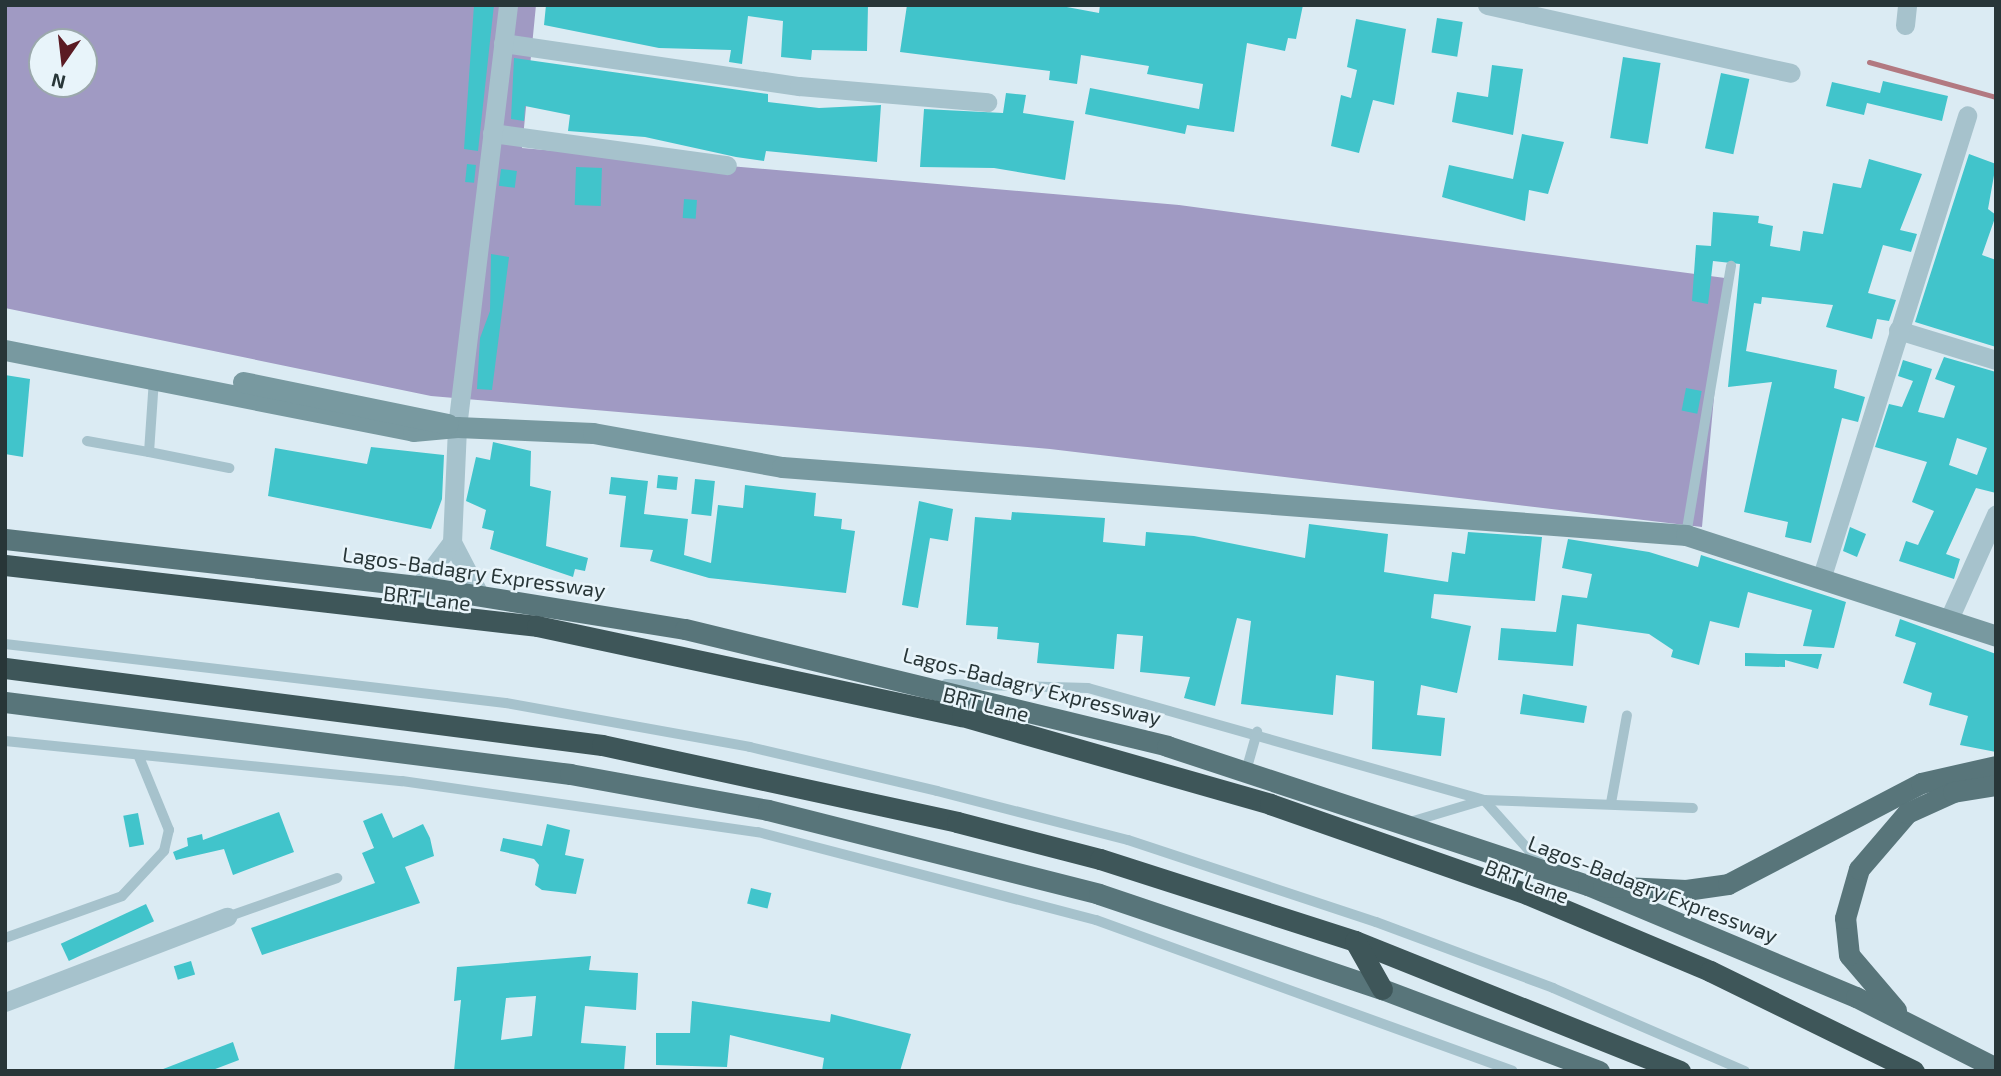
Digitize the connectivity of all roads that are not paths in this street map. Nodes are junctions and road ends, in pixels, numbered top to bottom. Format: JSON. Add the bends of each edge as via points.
{"nodes":[{"id":1,"x":508,"y":5,"type":"edge"},
{"id":2,"x":1487,"y":5,"type":"edge"},
{"id":3,"x":503,"y":43,"type":"junction"},
{"id":4,"x":1790,"y":73,"type":"dead end"},
{"id":5,"x":988,"y":103,"type":"dead end"},
{"id":6,"x":1967,"y":115,"type":"dead end"},
{"id":7,"x":492,"y":133,"type":"junction"},
{"id":8,"x":727,"y":165,"type":"dead end"},
{"id":9,"x":1731,"y":266,"type":"dead end"},
{"id":10,"x":1898,"y":330,"type":"junction"},
{"id":11,"x":5,"y":336,"type":"edge"},
{"id":12,"x":5,"y":350,"type":"edge"},
{"id":13,"x":1996,"y":359,"type":"edge"},
{"id":14,"x":154,"y":378,"type":"junction"},
{"id":15,"x":457,"y":427,"type":"junction"},
{"id":16,"x":88,"y":441,"type":"dead end"},
{"id":17,"x":149,"y":452,"type":"junction"},
{"id":18,"x":229,"y":468,"type":"dead end"},
{"id":19,"x":1996,"y":514,"type":"edge"},
{"id":20,"x":1686,"y":535,"type":"junction"},
{"id":21,"x":5,"y":539,"type":"edge"},
{"id":22,"x":452,"y":542,"type":"junction"},
{"id":23,"x":5,"y":567,"type":"edge"},
{"id":24,"x":1822,"y":576,"type":"junction"},
{"id":25,"x":419,"y":586,"type":"junction"},
{"id":26,"x":480,"y":594,"type":"junction"},
{"id":27,"x":1948,"y":621,"type":"junction"},
{"id":28,"x":1996,"y":636,"type":"edge"},
{"id":29,"x":5,"y":643,"type":"edge"},
{"id":30,"x":5,"y":668,"type":"edge"},
{"id":31,"x":925,"y":683,"type":"junction"},
{"id":32,"x":5,"y":702,"type":"edge"},
{"id":33,"x":1626,"y":715,"type":"dead end"},
{"id":34,"x":1256,"y":732,"type":"junction"},
{"id":35,"x":5,"y":741,"type":"edge"},
{"id":36,"x":139,"y":757,"type":"junction"},
{"id":37,"x":1996,"y":766,"type":"edge"},
{"id":38,"x":1245,"y":772,"type":"junction"},
{"id":39,"x":1996,"y":785,"type":"edge"},
{"id":40,"x":1484,"y":800,"type":"junction"},
{"id":41,"x":1611,"y":803,"type":"junction"},
{"id":42,"x":1693,"y":808,"type":"dead end"},
{"id":43,"x":1403,"y":824,"type":"junction"},
{"id":44,"x":1548,"y":872,"type":"junction"},
{"id":45,"x":337,"y":878,"type":"dead end"},
{"id":46,"x":1588,"y":885,"type":"junction"},
{"id":47,"x":227,"y":917,"type":"joint"},
{"id":48,"x":5,"y":938,"type":"edge"},
{"id":49,"x":1355,"y":941,"type":"junction"},
{"id":50,"x":1382,"y":989,"type":"junction"},
{"id":51,"x":5,"y":1002,"type":"edge"},
{"id":52,"x":1906,"y":1020,"type":"junction"},
{"id":53,"x":1996,"y":1068,"type":"edge"},
{"id":54,"x":1513,"y":1071,"type":"edge"},
{"id":55,"x":1600,"y":1071,"type":"edge"},
{"id":56,"x":1680,"y":1071,"type":"edge"},
{"id":57,"x":1745,"y":1071,"type":"edge"},
{"id":58,"x":1906,"y":1071,"type":"edge"},
{"id":59,"x":1914,"y":1071,"type":"edge"}],
"edges":[{"from":1,"to":3,"type":"street"},
{"from":2,"to":4,"type":"street"},
{"from":3,"to":5,"type":"street","via":[[799,86]]},
{"from":3,"to":7,"type":"street"},
{"from":6,"to":10,"type":"street"},
{"from":7,"to":8,"type":"street"},
{"from":7,"to":15,"type":"street"},
{"from":9,"to":20,"type":"lane"},
{"from":10,"to":13,"type":"street"},
{"from":10,"to":24,"type":"street"},
{"from":11,"to":15,"type":"main road"},
{"from":12,"to":14,"type":"main road"},
{"from":14,"to":15,"type":"main road","via":[[413,431]]},
{"from":14,"to":17,"type":"lane"},
{"from":15,"to":20,"type":"main road","via":[[593,433],[782,467]]},
{"from":15,"to":22,"type":"street"},
{"from":16,"to":17,"type":"lane"},
{"from":17,"to":18,"type":"lane"},
{"from":19,"to":27,"type":"street"},
{"from":20,"to":24,"type":"main road"},
{"from":21,"to":25,"type":"main road","name":"Lagos-Badagry Expressway"},
{"from":22,"to":25,"type":"street"},
{"from":22,"to":26,"type":"street"},
{"from":23,"to":58,"type":"lane","name":"BRT Lane","via":[[582,639],[888,699],[1048,740],[1269,808],[1519,898],[1830,1031]]},
{"from":23,"to":59,"type":"highway","via":[[537,626],[975,720],[1270,804],[1527,894],[1710,971]]},
{"from":24,"to":27,"type":"main road"},
{"from":25,"to":26,"type":"main road","name":"Lagos-Badagry Expressway"},
{"from":26,"to":31,"type":"main road","name":"Lagos-Badagry Expressway","via":[[685,629]]},
{"from":27,"to":28,"type":"main road"},
{"from":29,"to":57,"type":"lane","via":[[506,703],[750,747],[937,791],[1128,840],[1376,922],[1553,988]]},
{"from":30,"to":49,"type":"highway","via":[[522,734],[780,780],[1100,859]]},
{"from":31,"to":34,"type":"lane","via":[[1088,688]]},
{"from":31,"to":38,"type":"main road","name":"Lagos-Badagry Expressway"},
{"from":32,"to":50,"type":"main road","via":[[570,775],[768,810],[1099,894]]},
{"from":33,"to":41,"type":"lane"},
{"from":34,"to":38,"type":"lane"},
{"from":34,"to":40,"type":"lane"},
{"from":35,"to":36,"type":"lane"},
{"from":36,"to":48,"type":"lane","via":[[169,830],[164,851],[122,896]]},
{"from":36,"to":54,"type":"lane","via":[[402,781],[758,832],[1096,920]]},
{"from":37,"to":46,"type":"main road","via":[[1921,783],[1752,875],[1686,890]]},
{"from":38,"to":43,"type":"main road","name":"Lagos-Badagry Expressway"},
{"from":39,"to":52,"type":"main road","via":[[1931,799],[1884,832],[1859,869],[1845,937],[1854,965]]},
{"from":40,"to":41,"type":"lane"},
{"from":40,"to":43,"type":"lane"},
{"from":40,"to":44,"type":"lane"},
{"from":41,"to":42,"type":"lane"},
{"from":43,"to":44,"type":"main road","name":"Lagos-Badagry Expressway"},
{"from":44,"to":46,"type":"main road","name":"Lagos-Badagry Expressway"},
{"from":45,"to":47,"type":"lane"},
{"from":46,"to":52,"type":"main road","name":"Lagos-Badagry Expressway"},
{"from":47,"to":51,"type":"street"},
{"from":49,"to":50,"type":"highway"},
{"from":49,"to":56,"type":"highway"},
{"from":50,"to":55,"type":"main road"},
{"from":52,"to":53,"type":"main road","name":"Lagos-Badagry Expressway"}]}
